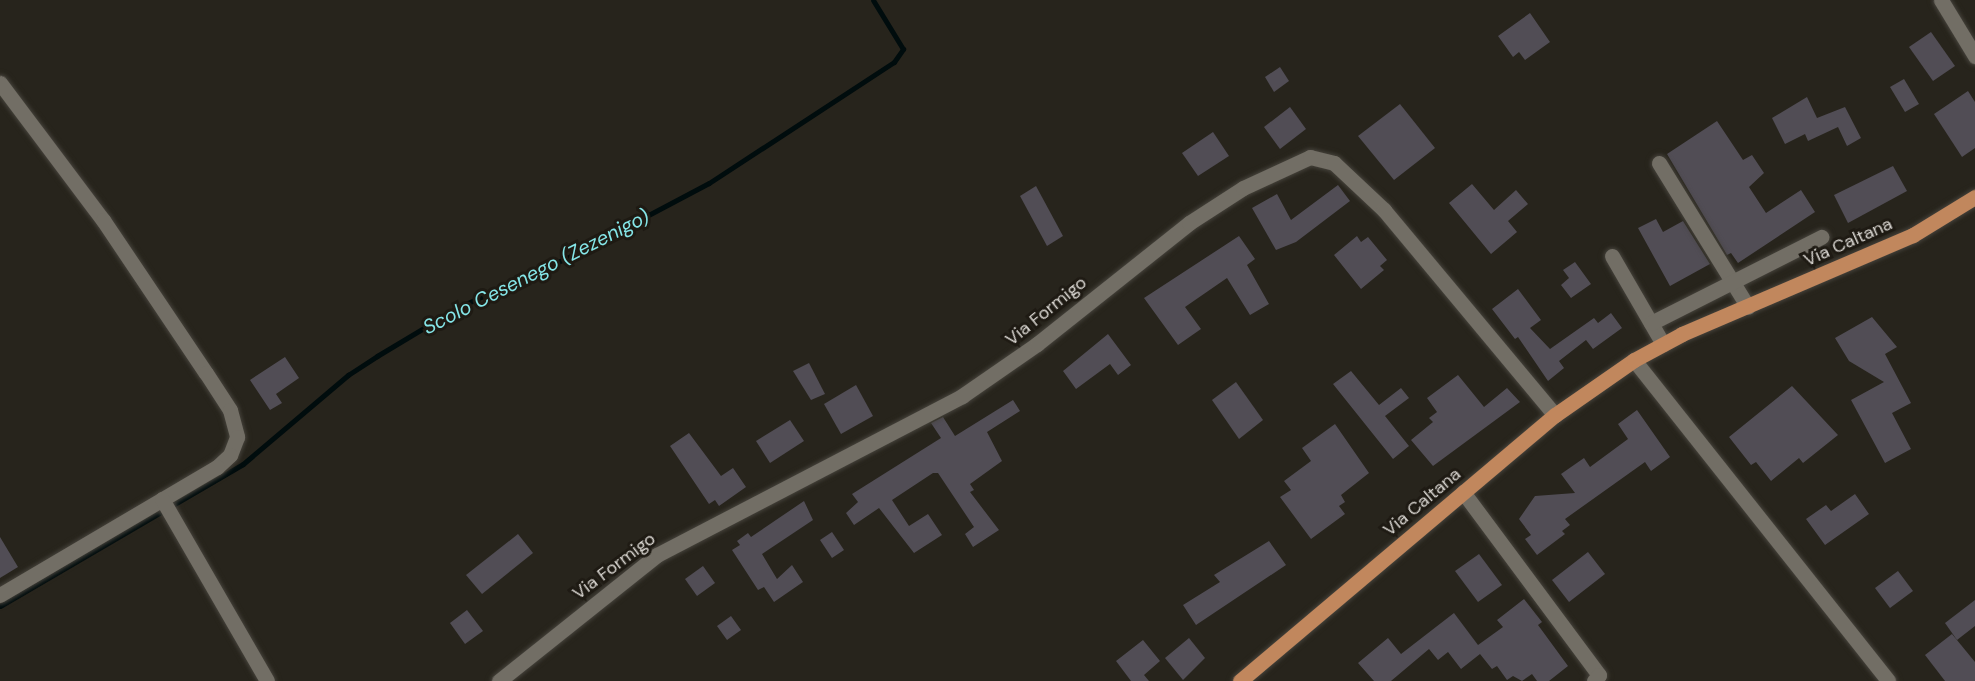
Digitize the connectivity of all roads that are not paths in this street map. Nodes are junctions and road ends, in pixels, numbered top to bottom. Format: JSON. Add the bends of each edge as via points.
{"nodes":[{"id":1,"x":1941,"y":0,"type":"edge"},
{"id":2,"x":1975,"y":56,"type":"edge"},
{"id":3,"x":0,"y":83,"type":"edge"},
{"id":4,"x":1659,"y":163,"type":"dead end"},
{"id":5,"x":1975,"y":197,"type":"edge"},
{"id":6,"x":1821,"y":237,"type":"dead end"},
{"id":7,"x":1612,"y":256,"type":"dead end"},
{"id":8,"x":1735,"y":281,"type":"junction"},
{"id":9,"x":1748,"y":307,"type":"junction"},
{"id":10,"x":1651,"y":323,"type":"junction"},
{"id":11,"x":1663,"y":344,"type":"junction"},
{"id":12,"x":1634,"y":360,"type":"junction"},
{"id":13,"x":1555,"y":415,"type":"junction"},
{"id":14,"x":1463,"y":492,"type":"junction"},
{"id":15,"x":164,"y":502,"type":"junction"},
{"id":16,"x":0,"y":595,"type":"edge"},
{"id":17,"x":267,"y":681,"type":"edge"},
{"id":18,"x":499,"y":681,"type":"edge"},
{"id":19,"x":1240,"y":681,"type":"edge"},
{"id":20,"x":1594,"y":681,"type":"edge"},
{"id":21,"x":1888,"y":681,"type":"edge"}],
"edges":[{"from":1,"to":2,"type":"street"},
{"from":3,"to":15,"type":"street","via":[[103,220],[236,423],[237,437],[230,455]]},
{"from":4,"to":8,"type":"street"},
{"from":5,"to":9,"type":"main road","name":"Via Caltana","via":[[1913,235]]},
{"from":6,"to":8,"type":"street"},
{"from":7,"to":10,"type":"street"},
{"from":8,"to":9,"type":"street"},
{"from":8,"to":10,"type":"street"},
{"from":9,"to":11,"type":"main road","name":"Via Caltana"},
{"from":10,"to":11,"type":"street"},
{"from":11,"to":12,"type":"main road","name":"Via Caltana"},
{"from":12,"to":13,"type":"main road","name":"Via Caltana"},
{"from":12,"to":21,"type":"street"},
{"from":13,"to":14,"type":"main road","name":"Via Caltana"},
{"from":13,"to":18,"type":"street","name":"Via Formigo","via":[[1384,210],[1334,163],[1310,157],[1243,188],[1189,223],[1037,344],[962,396],[657,555]]},
{"from":14,"to":19,"type":"main road","name":"Via Caltana"},
{"from":14,"to":20,"type":"street","via":[[1599,675]]},
{"from":15,"to":16,"type":"street"},
{"from":15,"to":17,"type":"street"}]}
